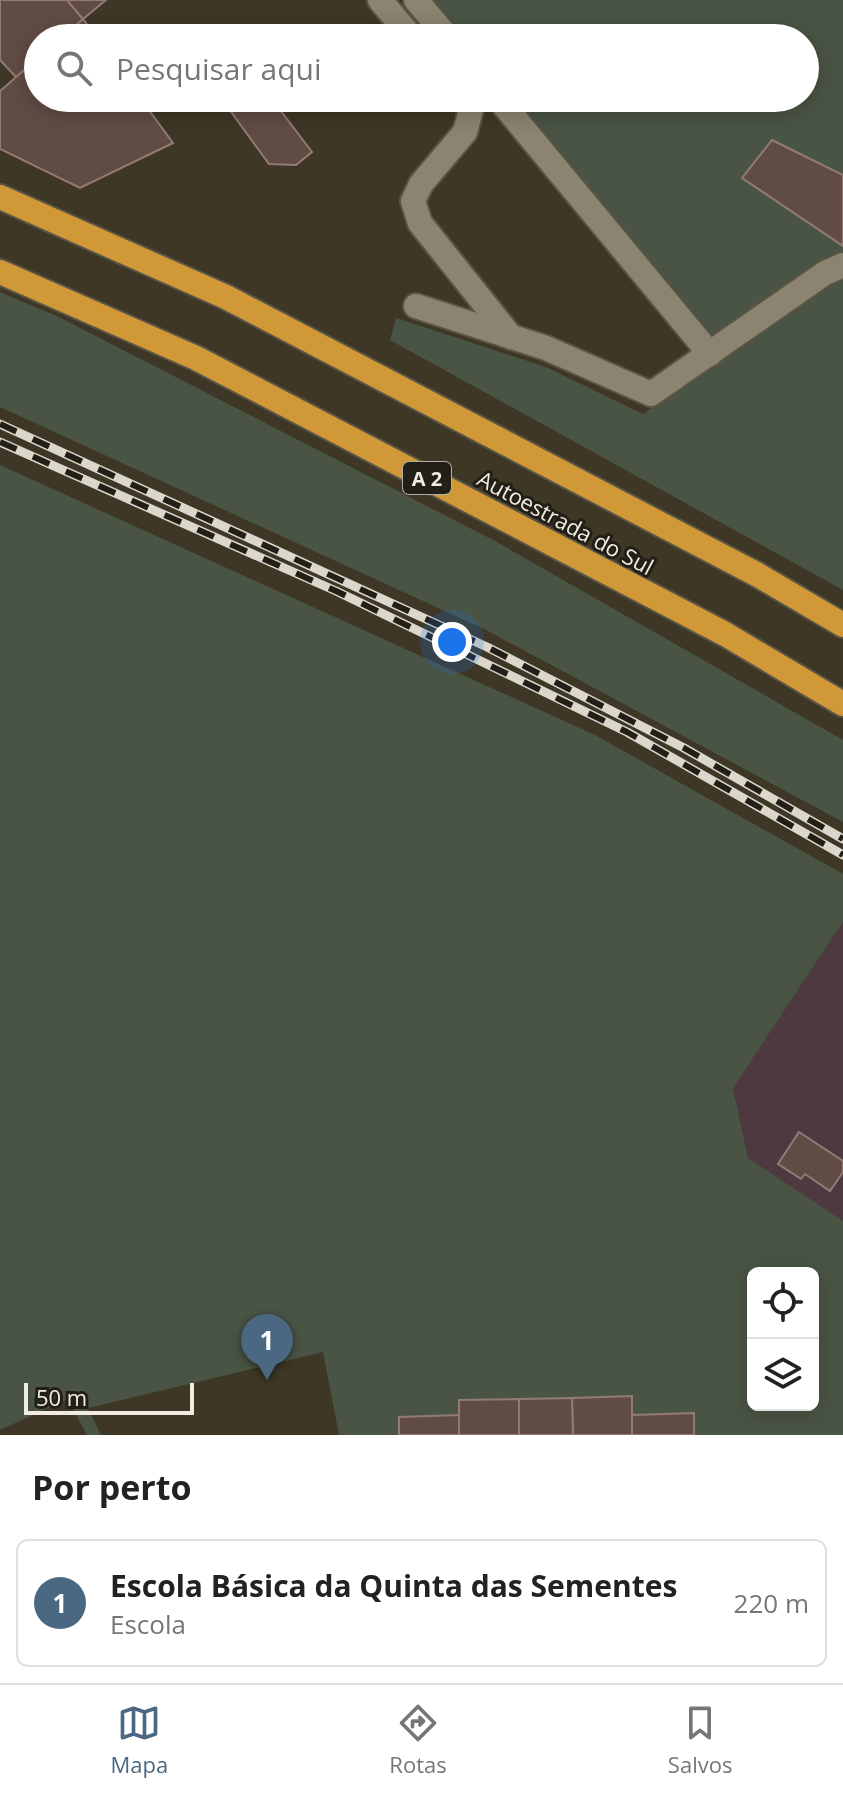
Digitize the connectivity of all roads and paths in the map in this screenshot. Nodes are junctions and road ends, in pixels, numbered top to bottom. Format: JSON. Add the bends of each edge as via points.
{"nodes":[{"id":1,"x":380,"y":0,"type":"edge"},
{"id":2,"x":416,"y":0,"type":"edge"},
{"id":3,"x":400,"y":24,"type":"edge"},
{"id":4,"x":436,"y":24,"type":"edge"},
{"id":5,"x":470,"y":112,"type":"edge"},
{"id":6,"x":510,"y":112,"type":"edge"},
{"id":7,"x":0,"y":197,"type":"edge"},
{"id":8,"x":834,"y":269,"type":"edge"},
{"id":9,"x":0,"y":272,"type":"edge"},
{"id":10,"x":416,"y":306,"type":"dead end"},
{"id":11,"x":511,"y":337,"type":"junction"},
{"id":12,"x":710,"y":354,"type":"junction"},
{"id":13,"x":843,"y":625,"type":"edge"},
{"id":14,"x":843,"y":704,"type":"edge"}],
"edges":[{"from":1,"to":3,"type":"lane"},
{"from":2,"to":4,"type":"lane"},
{"from":5,"to":11,"type":"lane","via":[[465,132],[413,201],[420,223]]},
{"from":6,"to":12,"type":"lane"},
{"from":7,"to":13,"type":"highway","name":"Autoestrada do Sul","via":[[226,297],[758,575]]},
{"from":8,"to":12,"type":"lane"},
{"from":9,"to":14,"type":"highway","name":"Autoestrada do Sul","number":"A 2","via":[[196,358],[725,634]]},
{"from":10,"to":11,"type":"lane"},
{"from":11,"to":12,"type":"lane","via":[[651,394]]}]}
